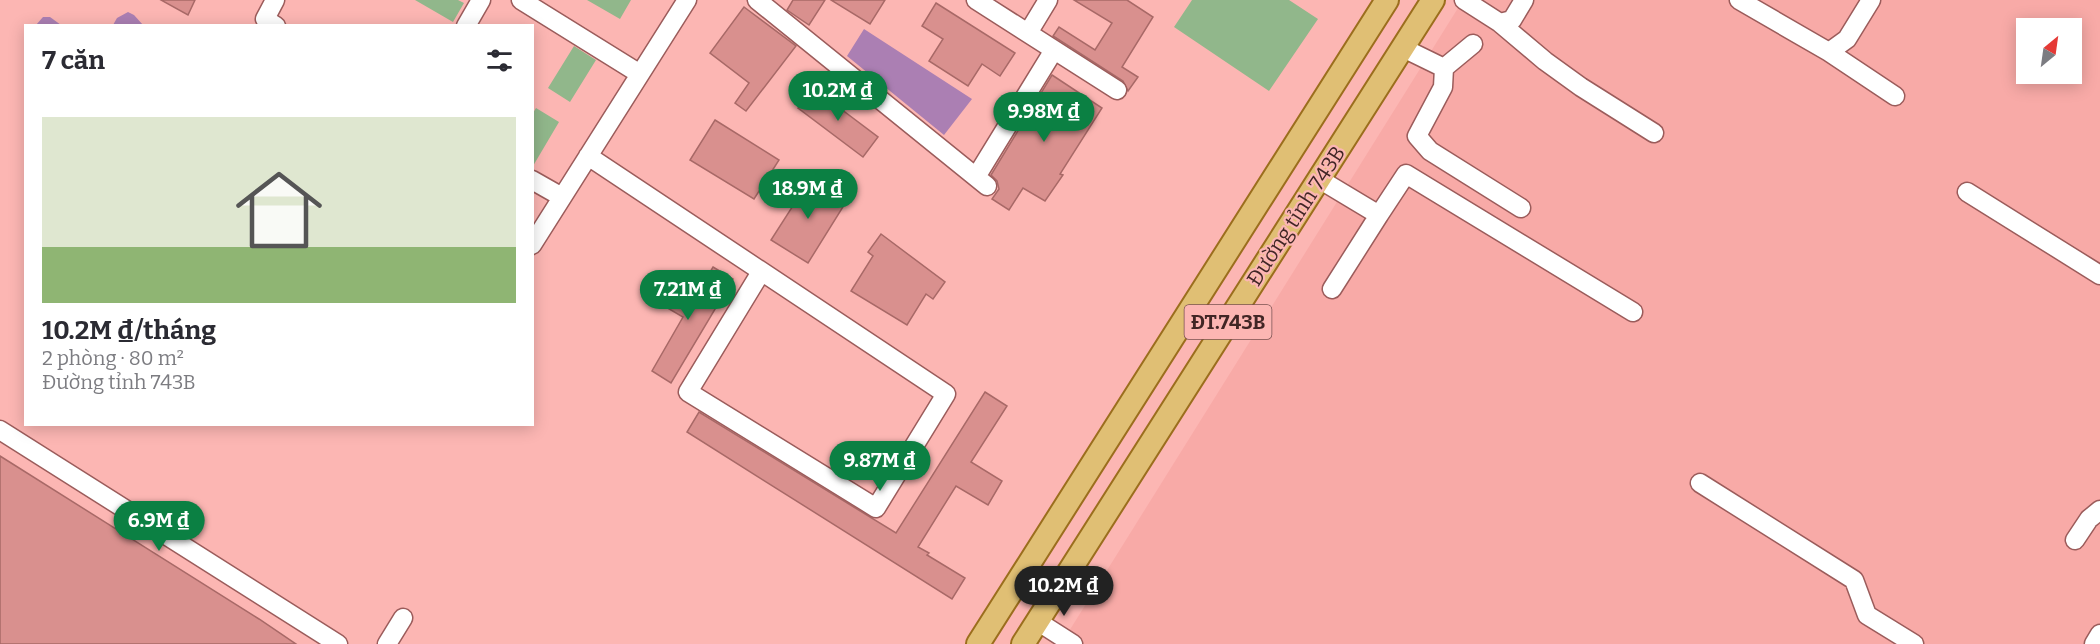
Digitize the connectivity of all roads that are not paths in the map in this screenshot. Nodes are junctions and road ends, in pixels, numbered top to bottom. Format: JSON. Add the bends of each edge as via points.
{"nodes":[{"id":1,"x":274,"y":0,"type":"edge"},
{"id":2,"x":481,"y":0,"type":"edge"},
{"id":3,"x":521,"y":0,"type":"edge"},
{"id":4,"x":687,"y":0,"type":"edge"},
{"id":5,"x":757,"y":0,"type":"edge"},
{"id":6,"x":976,"y":0,"type":"edge"},
{"id":7,"x":1048,"y":0,"type":"edge"},
{"id":8,"x":1387,"y":0,"type":"edge"},
{"id":9,"x":1433,"y":0,"type":"edge"},
{"id":10,"x":1464,"y":0,"type":"edge"},
{"id":11,"x":1524,"y":0,"type":"edge"},
{"id":12,"x":1739,"y":0,"type":"edge"},
{"id":13,"x":1871,"y":0,"type":"edge"},
{"id":14,"x":1500,"y":23,"type":"junction"},
{"id":15,"x":273,"y":24,"type":"edge"},
{"id":16,"x":467,"y":24,"type":"edge"},
{"id":17,"x":1028,"y":33,"type":"junction"},
{"id":18,"x":1473,"y":44,"type":"dead end"},
{"id":19,"x":1403,"y":48,"type":"junction"},
{"id":20,"x":1054,"y":50,"type":"junction"},
{"id":21,"x":1828,"y":52,"type":"junction"},
{"id":22,"x":1444,"y":68,"type":"junction"},
{"id":23,"x":640,"y":74,"type":"junction"},
{"id":24,"x":1117,"y":90,"type":"dead end"},
{"id":25,"x":1895,"y":96,"type":"dead end"},
{"id":26,"x":1654,"y":133,"type":"dead end"},
{"id":27,"x":588,"y":156,"type":"junction"},
{"id":28,"x":1319,"y":179,"type":"junction"},
{"id":29,"x":534,"y":181,"type":"edge"},
{"id":30,"x":1967,"y":192,"type":"dead end"},
{"id":31,"x":562,"y":197,"type":"junction"},
{"id":32,"x":1521,"y":208,"type":"dead end"},
{"id":33,"x":1379,"y":215,"type":"junction"},
{"id":34,"x":534,"y":242,"type":"edge"},
{"id":35,"x":761,"y":272,"type":"junction"},
{"id":36,"x":2100,"y":275,"type":"edge"},
{"id":37,"x":1332,"y":289,"type":"dead end"},
{"id":38,"x":1633,"y":312,"type":"dead end"},
{"id":39,"x":0,"y":430,"type":"edge"},
{"id":40,"x":1700,"y":483,"type":"dead end"},
{"id":41,"x":2100,"y":510,"type":"edge"},
{"id":42,"x":2076,"y":540,"type":"dead end"},
{"id":43,"x":403,"y":618,"type":"dead end"},
{"id":44,"x":1037,"y":621,"type":"junction"},
{"id":45,"x":2100,"y":634,"type":"edge"},
{"id":46,"x":338,"y":644,"type":"edge"},
{"id":47,"x":387,"y":644,"type":"edge"},
{"id":48,"x":978,"y":644,"type":"edge"},
{"id":49,"x":1023,"y":644,"type":"edge"},
{"id":50,"x":1073,"y":644,"type":"edge"},
{"id":51,"x":1914,"y":644,"type":"edge"},
{"id":52,"x":2094,"y":644,"type":"edge"}],
"edges":[{"from":1,"to":15,"type":"street","via":[[265,19]]},
{"from":2,"to":16,"type":"street"},
{"from":3,"to":23,"type":"street"},
{"from":4,"to":23,"type":"street"},
{"from":5,"to":20,"type":"street","via":[[982,181]]},
{"from":6,"to":17,"type":"street"},
{"from":7,"to":17,"type":"street"},
{"from":8,"to":48,"type":"main road","name":"Đường tỉnh 743B","number":"ĐT.743B"},
{"from":9,"to":19,"type":"main road","name":"Đường tỉnh 743B","number":"ĐT.743B"},
{"from":10,"to":14,"type":"street"},
{"from":11,"to":14,"type":"street","via":[[1512,20]]},
{"from":12,"to":21,"type":"street"},
{"from":13,"to":21,"type":"street","via":[[1847,39]]},
{"from":14,"to":26,"type":"street","via":[[1581,87]]},
{"from":17,"to":20,"type":"street"},
{"from":18,"to":22,"type":"street"},
{"from":19,"to":22,"type":"street"},
{"from":19,"to":28,"type":"main road","name":"Đường tỉnh 743B","number":"ĐT.743B"},
{"from":20,"to":24,"type":"street"},
{"from":21,"to":25,"type":"street"},
{"from":22,"to":32,"type":"street","via":[[1443,87],[1417,136],[1430,151]]},
{"from":23,"to":27,"type":"street"},
{"from":27,"to":31,"type":"street"},
{"from":27,"to":35,"type":"street"},
{"from":28,"to":33,"type":"street"},
{"from":28,"to":44,"type":"main road","name":"Đường tỉnh 743B","number":"ĐT.743B"},
{"from":29,"to":31,"type":"street"},
{"from":30,"to":36,"type":"street"},
{"from":31,"to":34,"type":"street"},
{"from":33,"to":37,"type":"street"},
{"from":33,"to":38,"type":"street","via":[[1406,174]]},
{"from":35,"to":35,"type":"street","via":[[688,392],[876,508],[946,394]]},
{"from":39,"to":46,"type":"street"},
{"from":40,"to":51,"type":"street","via":[[1854,580],[1867,615]]},
{"from":41,"to":42,"type":"street"},
{"from":43,"to":47,"type":"street"},
{"from":44,"to":49,"type":"main road","name":"Đường tỉnh 743B","number":"ĐT.743B"},
{"from":44,"to":50,"type":"street"},
{"from":45,"to":52,"type":"street"}]}
